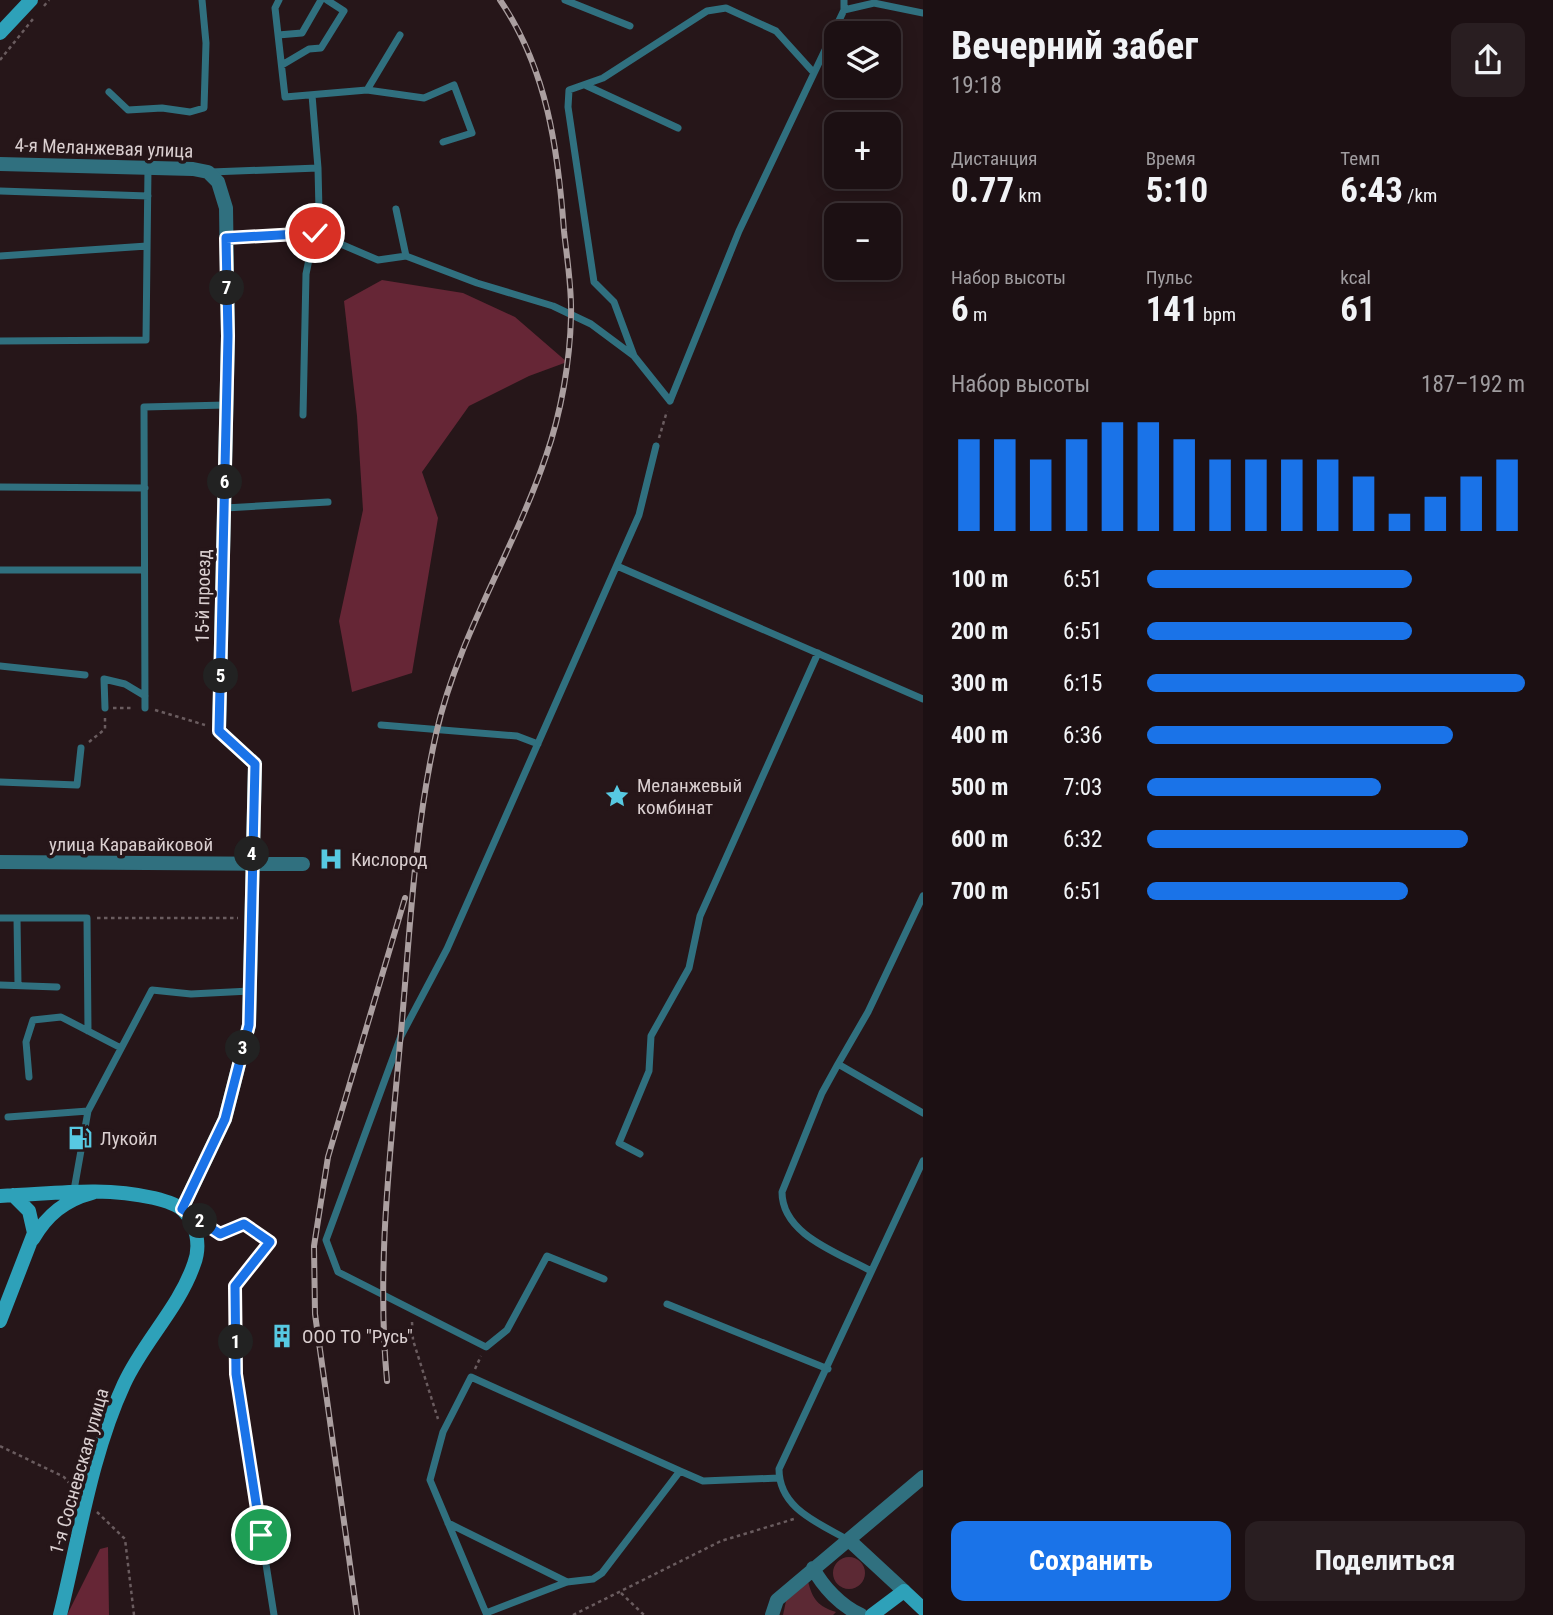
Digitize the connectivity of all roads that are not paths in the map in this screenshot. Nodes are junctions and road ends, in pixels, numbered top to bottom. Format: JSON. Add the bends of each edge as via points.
{"nodes":[{"id":1,"x":31,"y":0,"type":"edge"},
{"id":2,"x":202,"y":0,"type":"edge"},
{"id":3,"x":279,"y":0,"type":"edge"},
{"id":4,"x":321,"y":0,"type":"edge"},
{"id":5,"x":327,"y":0,"type":"edge"},
{"id":6,"x":565,"y":0,"type":"edge"},
{"id":7,"x":844,"y":0,"type":"edge"},
{"id":8,"x":844,"y":10,"type":"junction"},
{"id":9,"x":923,"y":13,"type":"edge"},
{"id":10,"x":630,"y":26,"type":"dead end"},
{"id":11,"x":0,"y":33,"type":"edge"},
{"id":12,"x":278,"y":35,"type":"junction"},
{"id":13,"x":400,"y":35,"type":"dead end"},
{"id":14,"x":282,"y":65,"type":"junction"},
{"id":15,"x":814,"y":73,"type":"junction"},
{"id":16,"x":584,"y":85,"type":"junction"},
{"id":17,"x":367,"y":90,"type":"junction"},
{"id":18,"x":108,"y":92,"type":"dead end"},
{"id":19,"x":312,"y":95,"type":"junction"},
{"id":20,"x":678,"y":128,"type":"dead end"},
{"id":21,"x":443,"y":142,"type":"dead end"},
{"id":22,"x":0,"y":164,"type":"edge"},
{"id":23,"x":148,"y":168,"type":"junction"},
{"id":24,"x":318,"y":169,"type":"junction"},
{"id":25,"x":208,"y":172,"type":"junction"},
{"id":26,"x":0,"y":191,"type":"edge"},
{"id":27,"x":148,"y":196,"type":"junction"},
{"id":28,"x":396,"y":209,"type":"dead end"},
{"id":29,"x":315,"y":233,"type":"junction"},
{"id":30,"x":226,"y":238,"type":"junction"},
{"id":31,"x":147,"y":246,"type":"junction"},
{"id":32,"x":0,"y":256,"type":"edge"},
{"id":33,"x":406,"y":256,"type":"junction"},
{"id":34,"x":0,"y":341,"type":"edge"},
{"id":35,"x":634,"y":356,"type":"junction"},
{"id":36,"x":227,"y":405,"type":"junction"},
{"id":37,"x":303,"y":415,"type":"dead end"},
{"id":38,"x":656,"y":446,"type":"road end"},
{"id":39,"x":0,"y":487,"type":"edge"},
{"id":40,"x":145,"y":488,"type":"junction"},
{"id":41,"x":328,"y":502,"type":"dead end"},
{"id":42,"x":225,"y":508,"type":"junction"},
{"id":43,"x":617,"y":566,"type":"junction"},
{"id":44,"x":0,"y":570,"type":"edge"},
{"id":45,"x":143,"y":570,"type":"junction"},
{"id":46,"x":818,"y":653,"type":"junction"},
{"id":47,"x":0,"y":666,"type":"edge"},
{"id":48,"x":85,"y":675,"type":"dead end"},
{"id":49,"x":145,"y":696,"type":"junction"},
{"id":50,"x":923,"y":699,"type":"edge"},
{"id":51,"x":105,"y":708,"type":"road end"},
{"id":52,"x":145,"y":708,"type":"road end"},
{"id":53,"x":382,"y":725,"type":"dead end"},
{"id":54,"x":538,"y":744,"type":"junction"},
{"id":55,"x":81,"y":748,"type":"road end"},
{"id":56,"x":0,"y":782,"type":"edge"},
{"id":57,"x":0,"y":862,"type":"edge"},
{"id":58,"x":252,"y":864,"type":"junction"},
{"id":59,"x":303,"y":864,"type":"dead end"},
{"id":60,"x":923,"y":895,"type":"edge"},
{"id":61,"x":0,"y":918,"type":"edge"},
{"id":62,"x":17,"y":918,"type":"junction"},
{"id":63,"x":0,"y":985,"type":"edge"},
{"id":64,"x":18,"y":985,"type":"junction"},
{"id":65,"x":57,"y":987,"type":"dead end"},
{"id":66,"x":250,"y":991,"type":"junction"},
{"id":67,"x":88,"y":1031,"type":"junction"},
{"id":68,"x":120,"y":1047,"type":"junction"},
{"id":69,"x":838,"y":1064,"type":"junction"},
{"id":70,"x":29,"y":1077,"type":"dead end"},
{"id":71,"x":88,"y":1111,"type":"junction"},
{"id":72,"x":923,"y":1113,"type":"edge"},
{"id":73,"x":8,"y":1117,"type":"dead end"},
{"id":74,"x":640,"y":1154,"type":"dead end"},
{"id":75,"x":923,"y":1161,"type":"edge"},
{"id":76,"x":74,"y":1190,"type":"junction"},
{"id":77,"x":111,"y":1191,"type":"junction"},
{"id":78,"x":6,"y":1196,"type":"edge"},
{"id":79,"x":182,"y":1209,"type":"junction"},
{"id":80,"x":33,"y":1240,"type":"junction"},
{"id":81,"x":871,"y":1271,"type":"junction"},
{"id":82,"x":604,"y":1279,"type":"dead end"},
{"id":83,"x":667,"y":1304,"type":"dead end"},
{"id":84,"x":0,"y":1321,"type":"edge"},
{"id":85,"x":828,"y":1369,"type":"junction"},
{"id":86,"x":680,"y":1471,"type":"junction"},
{"id":87,"x":923,"y":1477,"type":"edge"},
{"id":88,"x":779,"y":1478,"type":"junction"},
{"id":89,"x":449,"y":1523,"type":"junction"},
{"id":90,"x":850,"y":1541,"type":"junction"},
{"id":91,"x":813,"y":1568,"type":"junction"},
{"id":92,"x":567,"y":1582,"type":"junction"},
{"id":93,"x":904,"y":1591,"type":"junction"},
{"id":94,"x":923,"y":1609,"type":"edge"},
{"id":95,"x":60,"y":1615,"type":"edge"},
{"id":96,"x":274,"y":1615,"type":"edge"},
{"id":97,"x":772,"y":1615,"type":"edge"},
{"id":98,"x":861,"y":1615,"type":"edge"},
{"id":99,"x":872,"y":1615,"type":"edge"}],
"edges":[{"from":1,"to":11,"type":"main road"},
{"from":2,"to":18,"type":"lane","via":[[204,108],[190,112],[128,110]]},
{"from":3,"to":12,"type":"lane","via":[[275,8]]},
{"from":4,"to":12,"type":"lane","via":[[302,33]]},
{"from":5,"to":14,"type":"lane","via":[[344,11],[321,48],[309,49]]},
{"from":6,"to":10,"type":"lane"},
{"from":7,"to":8,"type":"lane"},
{"from":8,"to":9,"type":"lane","via":[[874,3]]},
{"from":8,"to":15,"type":"lane"},
{"from":12,"to":14,"type":"lane"},
{"from":13,"to":17,"type":"lane"},
{"from":14,"to":19,"type":"lane","via":[[285,97]]},
{"from":15,"to":16,"type":"lane","via":[[776,31],[726,8],[707,11],[604,78]]},
{"from":15,"to":35,"type":"lane","via":[[739,232],[670,401]]},
{"from":16,"to":20,"type":"lane"},
{"from":16,"to":35,"type":"lane","via":[[569,90],[568,107],[594,282],[614,302]]},
{"from":17,"to":19,"type":"lane"},
{"from":17,"to":21,"type":"lane","via":[[424,98],[454,85],[472,133]]},
{"from":19,"to":24,"type":"lane"},
{"from":22,"to":23,"type":"street","name":"4-я Меланжевая улица"},
{"from":23,"to":25,"type":"street","name":"4-я Меланжевая улица"},
{"from":23,"to":27,"type":"lane"},
{"from":24,"to":25,"type":"lane"},
{"from":24,"to":29,"type":"lane"},
{"from":25,"to":30,"type":"street","name":"15-й проезд","via":[[218,182],[226,208]]},
{"from":26,"to":27,"type":"lane"},
{"from":27,"to":31,"type":"lane"},
{"from":28,"to":33,"type":"lane"},
{"from":29,"to":30,"type":"lane"},
{"from":29,"to":33,"type":"lane","via":[[378,260]]},
{"from":29,"to":37,"type":"lane","via":[[306,274]]},
{"from":30,"to":36,"type":"street","name":"15-й проезд"},
{"from":31,"to":32,"type":"lane"},
{"from":31,"to":34,"type":"lane","via":[[146,340]]},
{"from":33,"to":35,"type":"lane","via":[[553,306],[591,324]]},
{"from":36,"to":40,"type":"lane","via":[[144,407]]},
{"from":36,"to":42,"type":"street","name":"15-й проезд"},
{"from":38,"to":43,"type":"lane","via":[[639,515]]},
{"from":39,"to":40,"type":"lane"},
{"from":40,"to":45,"type":"lane"},
{"from":41,"to":42,"type":"lane"},
{"from":42,"to":58,"type":"street","name":"15-й проезд","via":[[219,731],[255,764]]},
{"from":43,"to":46,"type":"lane"},
{"from":43,"to":54,"type":"lane"},
{"from":44,"to":45,"type":"lane"},
{"from":45,"to":49,"type":"lane"},
{"from":46,"to":50,"type":"lane"},
{"from":46,"to":74,"type":"lane","via":[[700,916],[689,968],[651,1037],[649,1071],[620,1143]]},
{"from":47,"to":48,"type":"lane"},
{"from":49,"to":51,"type":"lane","via":[[104,679]]},
{"from":49,"to":52,"type":"lane"},
{"from":53,"to":54,"type":"lane","via":[[517,736]]},
{"from":54,"to":82,"type":"lane","via":[[447,949],[401,1036],[326,1240],[338,1272],[486,1347],[507,1329],[547,1256]]},
{"from":55,"to":56,"type":"lane","via":[[77,785]]},
{"from":57,"to":58,"type":"street","name":"улица Каравайковой"},
{"from":58,"to":59,"type":"street","name":"улица Каравайковой"},
{"from":58,"to":66,"type":"street"},
{"from":60,"to":69,"type":"lane"},
{"from":61,"to":62,"type":"lane"},
{"from":62,"to":64,"type":"lane"},
{"from":62,"to":67,"type":"lane","via":[[87,918]]},
{"from":63,"to":64,"type":"lane"},
{"from":64,"to":65,"type":"lane"},
{"from":66,"to":68,"type":"lane","via":[[191,994],[152,990]]},
{"from":66,"to":79,"type":"street","via":[[249,1025],[225,1119]]},
{"from":67,"to":68,"type":"lane"},
{"from":67,"to":70,"type":"lane","via":[[61,1017],[33,1020],[26,1042]]},
{"from":68,"to":71,"type":"lane"},
{"from":69,"to":72,"type":"lane"},
{"from":69,"to":81,"type":"lane","via":[[788,1173],[782,1205],[797,1229]]},
{"from":71,"to":73,"type":"lane"},
{"from":71,"to":76,"type":"lane"},
{"from":75,"to":81,"type":"lane"},
{"from":76,"to":77,"type":"main road"},
{"from":76,"to":78,"type":"main road"},
{"from":77,"to":79,"type":"main road"},
{"from":77,"to":80,"type":"main road","via":[[66,1203],[47,1218]]},
{"from":78,"to":80,"type":"main road","via":[[24,1205],[32,1218]]},
{"from":79,"to":95,"type":"main road","name":"1-я Сосневская улица","via":[[195,1229],[195,1264],[124,1382],[105,1436]]},
{"from":79,"to":96,"type":"lane","via":[[220,1234],[244,1224],[270,1242],[235,1286],[236,1374]]},
{"from":80,"to":84,"type":"main road"},
{"from":81,"to":85,"type":"lane"},
{"from":83,"to":85,"type":"lane"},
{"from":85,"to":88,"type":"lane","via":[[779,1469]]},
{"from":86,"to":88,"type":"lane","via":[[703,1481]]},
{"from":86,"to":89,"type":"lane","via":[[471,1377],[443,1432],[430,1480]]},
{"from":86,"to":92,"type":"lane","via":[[602,1573],[593,1580]]},
{"from":87,"to":90,"type":"street"},
{"from":88,"to":90,"type":"lane","via":[[793,1508]]},
{"from":89,"to":92,"type":"lane"},
{"from":89,"to":92,"type":"lane","via":[[486,1613]]},
{"from":90,"to":91,"type":"street"},
{"from":90,"to":93,"type":"street"},
{"from":91,"to":97,"type":"street","via":[[777,1600]]},
{"from":91,"to":98,"type":"street","via":[[849,1610]]},
{"from":93,"to":94,"type":"main road"},
{"from":93,"to":99,"type":"main road"}]}
